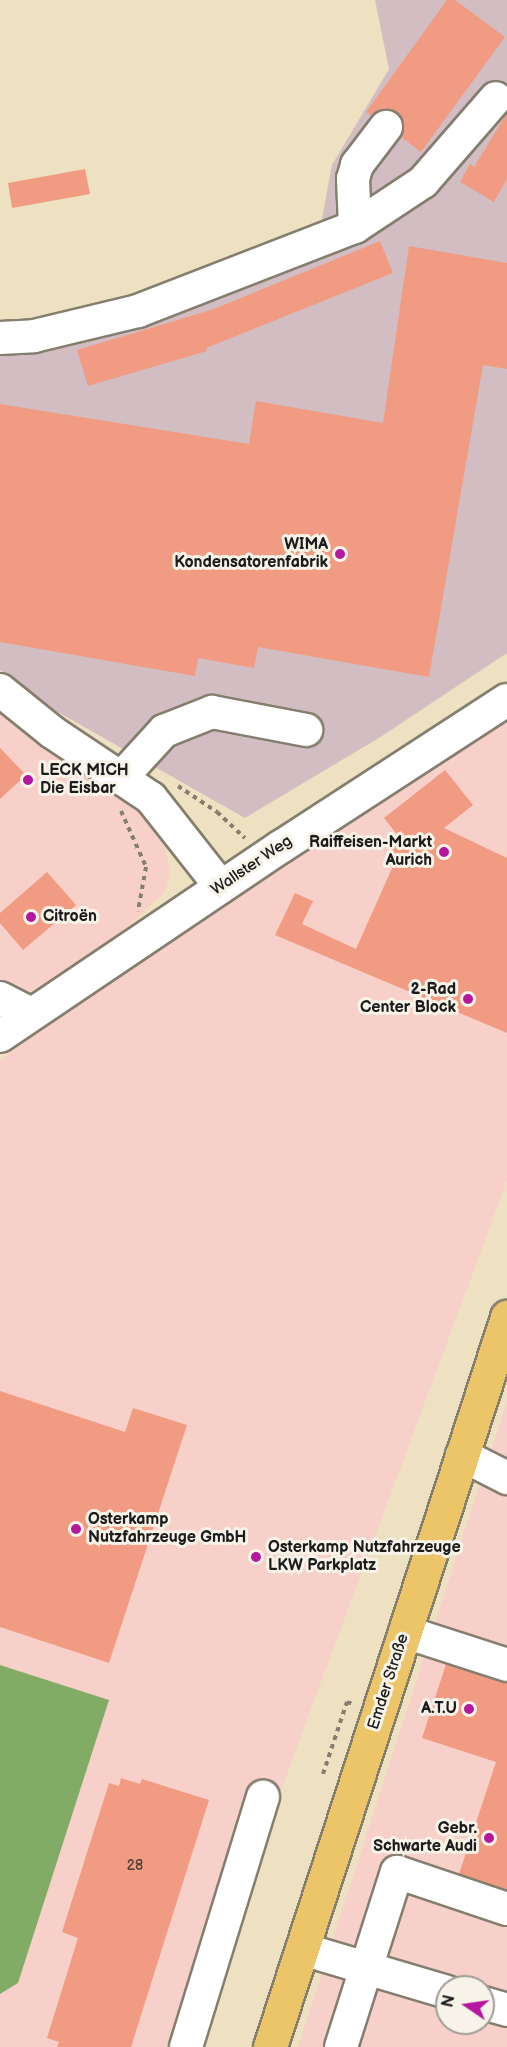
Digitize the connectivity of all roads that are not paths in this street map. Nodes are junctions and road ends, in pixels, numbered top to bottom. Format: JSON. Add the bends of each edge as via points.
{"nodes":[{"id":1,"x":496,"y":98,"type":"dead end"},
{"id":2,"x":386,"y":127,"type":"dead end"},
{"id":3,"x":355,"y":227,"type":"junction"},
{"id":4,"x":0,"y":338,"type":"edge"},
{"id":5,"x":0,"y":690,"type":"edge"},
{"id":6,"x":507,"y":700,"type":"edge"},
{"id":7,"x":306,"y":730,"type":"dead end"},
{"id":8,"x":118,"y":790,"type":"junction"},
{"id":9,"x":221,"y":887,"type":"junction"},
{"id":10,"x":0,"y":998,"type":"edge"},
{"id":11,"x":31,"y":1014,"type":"junction"},
{"id":12,"x":0,"y":1036,"type":"edge"},
{"id":13,"x":506,"y":1324,"type":"edge"},
{"id":14,"x":462,"y":1455,"type":"junction"},
{"id":15,"x":507,"y":1478,"type":"edge"},
{"id":16,"x":405,"y":1632,"type":"junction"},
{"id":17,"x":507,"y":1665,"type":"edge"},
{"id":18,"x":263,"y":1797,"type":"dead end"},
{"id":19,"x":507,"y":1909,"type":"edge"},
{"id":20,"x":302,"y":1949,"type":"junction"},
{"id":21,"x":366,"y":1968,"type":"junction"},
{"id":22,"x":435,"y":1988,"type":"edge"},
{"id":23,"x":186,"y":2047,"type":"edge"},
{"id":24,"x":270,"y":2047,"type":"edge"},
{"id":25,"x":341,"y":2047,"type":"edge"}],
"edges":[{"from":1,"to":3,"type":"street","via":[[454,151],[423,182]]},
{"from":2,"to":3,"type":"street","via":[[357,165],[353,179]]},
{"from":3,"to":4,"type":"street","via":[[138,311],[34,336]]},
{"from":5,"to":8,"type":"street"},
{"from":6,"to":9,"type":"street","name":"Wallster Weg"},
{"from":7,"to":8,"type":"street","via":[[213,712],[165,731]]},
{"from":8,"to":9,"type":"street","via":[[151,798]]},
{"from":9,"to":11,"type":"street","name":"Wallster Weg"},
{"from":10,"to":11,"type":"street"},
{"from":11,"to":12,"type":"street","name":"Wallster Weg"},
{"from":13,"to":14,"type":"main road","name":"Emder Straße"},
{"from":14,"to":15,"type":"street"},
{"from":14,"to":16,"type":"main road","name":"Emder Straße"},
{"from":16,"to":17,"type":"street"},
{"from":16,"to":20,"type":"main road","name":"Emder Straße"},
{"from":18,"to":23,"type":"street"},
{"from":19,"to":21,"type":"street","via":[[397,1872]]},
{"from":20,"to":21,"type":"street"},
{"from":20,"to":24,"type":"main road","name":"Emder Straße"},
{"from":21,"to":22,"type":"street"},
{"from":21,"to":25,"type":"street"}]}
